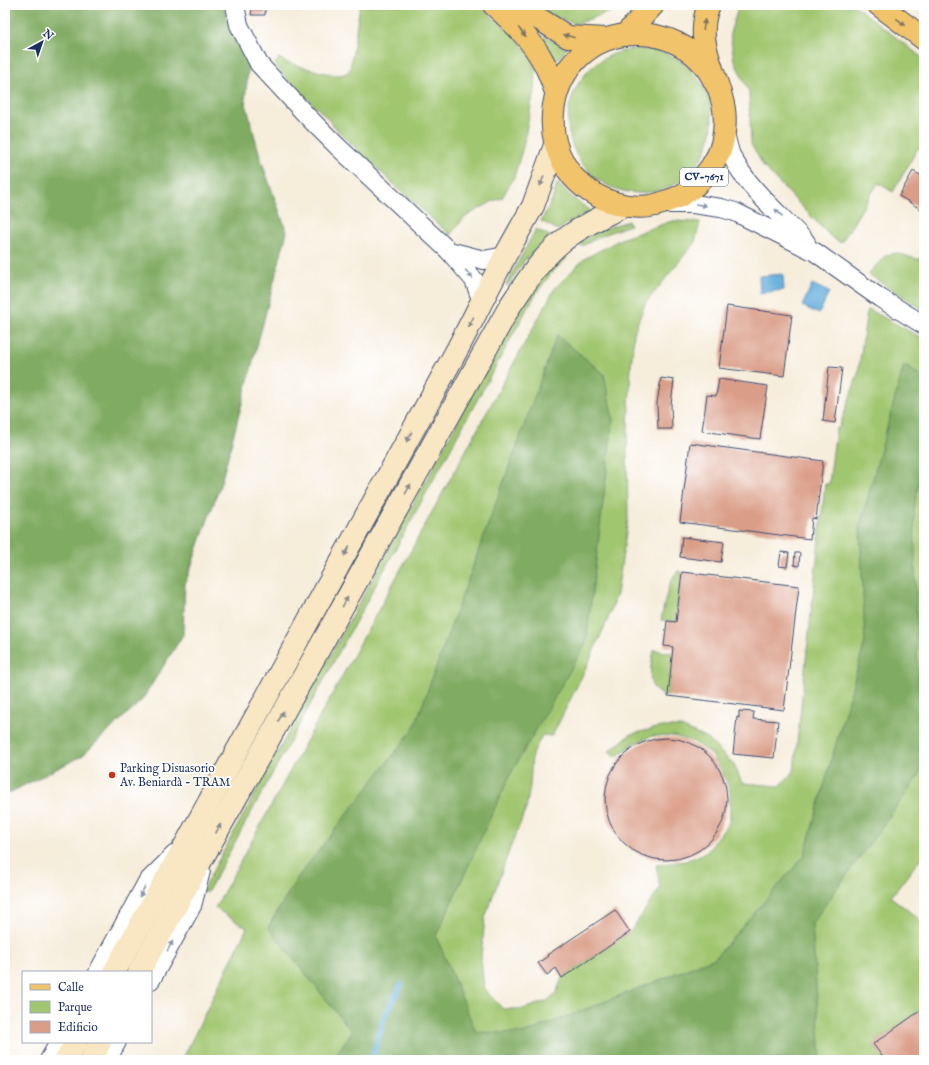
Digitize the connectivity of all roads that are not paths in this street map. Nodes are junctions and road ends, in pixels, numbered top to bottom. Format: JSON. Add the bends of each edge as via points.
{"nodes":[{"id":1,"x":235,"y":5,"type":"edge"},
{"id":2,"x":494,"y":5,"type":"edge"},
{"id":3,"x":517,"y":5,"type":"edge"},
{"id":4,"x":653,"y":5,"type":"edge"},
{"id":5,"x":709,"y":5,"type":"edge"},
{"id":6,"x":879,"y":5,"type":"edge"},
{"id":7,"x":617,"y":37,"type":"junction"},
{"id":8,"x":924,"y":39,"type":"edge"},
{"id":9,"x":719,"y":89,"type":"junction"},
{"id":10,"x":556,"y":92,"type":"junction"},
{"id":11,"x":724,"y":131,"type":"junction"},
{"id":12,"x":555,"y":145,"type":"junction"},
{"id":13,"x":662,"y":204,"type":"junction"},
{"id":14,"x":623,"y":206,"type":"junction"},
{"id":15,"x":449,"y":251,"type":"junction"},
{"id":16,"x":815,"y":252,"type":"junction"},
{"id":17,"x":505,"y":256,"type":"junction"},
{"id":18,"x":482,"y":302,"type":"junction"},
{"id":19,"x":924,"y":325,"type":"edge"},
{"id":20,"x":196,"y":848,"type":"junction"},
{"id":21,"x":99,"y":971,"type":"edge"},
{"id":22,"x":115,"y":971,"type":"edge"},
{"id":23,"x":139,"y":971,"type":"edge"},
{"id":24,"x":152,"y":978,"type":"edge"},
{"id":25,"x":58,"y":1043,"type":"edge"},
{"id":26,"x":75,"y":1043,"type":"edge"},
{"id":27,"x":100,"y":1043,"type":"edge"},
{"id":28,"x":116,"y":1043,"type":"edge"},
{"id":29,"x":49,"y":1060,"type":"edge"},
{"id":30,"x":66,"y":1060,"type":"edge"},
{"id":31,"x":91,"y":1060,"type":"edge"},
{"id":32,"x":107,"y":1060,"type":"edge"}],
"edges":[{"from":1,"to":15,"type":"street","via":[[239,26],[259,64],[331,140]]},
{"from":2,"to":10,"type":"main road","one_way":true,"via":[[516,24],[532,43],[545,64]]},
{"from":7,"to":3,"type":"main road","one_way":true,"via":[[568,37]]},
{"from":4,"to":7,"type":"main road","number":"CV-7671"},
{"from":9,"to":5,"type":"main road","number":"CV-7671","one_way":true,"via":[[704,44],[703,30]]},
{"from":6,"to":8,"type":"main road","one_way":true},
{"from":7,"to":9,"type":"main road","number":"CV-7671","via":[[649,34],[672,40],[692,52],[708,69]]},
{"from":7,"to":10,"type":"main road","number":"CV-7671","via":[[585,51],[568,69]]},
{"from":9,"to":11,"type":"main road","number":"CV-7671","via":[[724,110]]},
{"from":10,"to":12,"type":"main road","number":"CV-7671","via":[[551,118]]},
{"from":11,"to":13,"type":"main road","number":"CV-7671","via":[[718,155],[704,177],[685,193]]},
{"from":16,"to":11,"type":"street","one_way":true,"via":[[766,202],[741,172],[731,154]]},
{"from":12,"to":14,"type":"main road","number":"CV-7671","via":[[565,166],[581,185],[601,198]]},
{"from":12,"to":17,"type":"main road","number":"CV-7671","one_way":true,"via":[[533,206]]},
{"from":13,"to":14,"type":"main road","number":"CV-7671","via":[[643,207]]},
{"from":13,"to":16,"type":"street","one_way":true,"via":[[693,204],[735,212]]},
{"from":20,"to":14,"type":"main road","number":"CV-7671","one_way":true,"via":[[510,306],[537,266],[559,245],[572,234]]},
{"from":15,"to":17,"type":"street","via":[[484,260]]},
{"from":15,"to":18,"type":"street","one_way":true,"via":[[474,280]]},
{"from":16,"to":19,"type":"street","via":[[880,298]]},
{"from":17,"to":18,"type":"main road","number":"CV-7671"},
{"from":18,"to":20,"type":"main road","number":"CV-7671","one_way":true},
{"from":20,"to":21,"type":"street","one_way":true,"via":[[147,882]]},
{"from":20,"to":22,"type":"main road","number":"CV-7671"},
{"from":20,"to":23,"type":"main road","number":"CV-7671"},
{"from":24,"to":20,"type":"street","one_way":true,"via":[[192,906]]},
{"from":25,"to":29,"type":"street"},
{"from":26,"to":30,"type":"main road"},
{"from":27,"to":31,"type":"main road"},
{"from":28,"to":32,"type":"street"}]}
